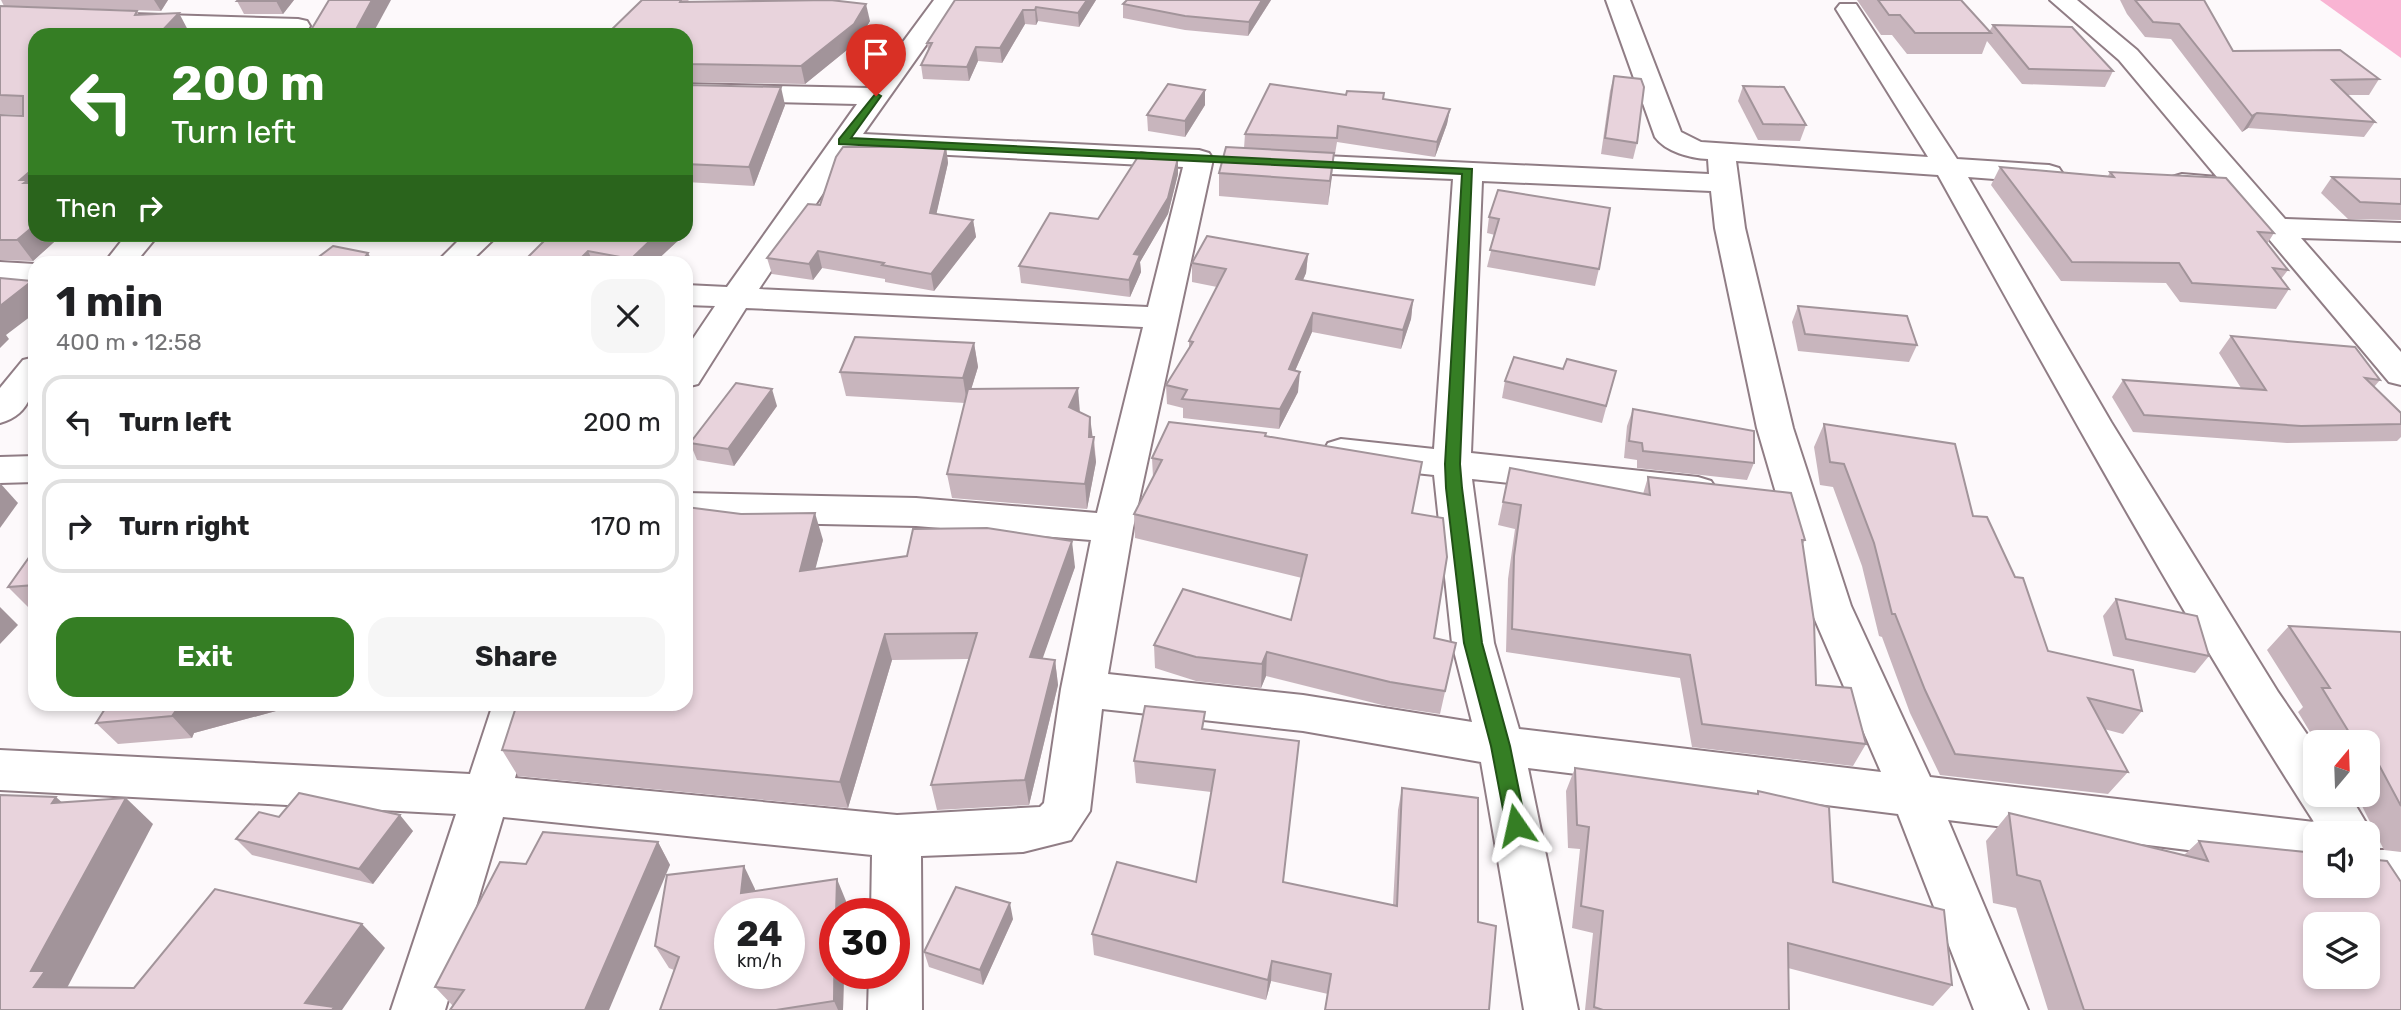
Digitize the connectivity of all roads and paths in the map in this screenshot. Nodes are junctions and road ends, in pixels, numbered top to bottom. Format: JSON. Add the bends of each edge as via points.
{"nodes":[{"id":1,"x":946,"y":0,"type":"edge"},
{"id":2,"x":1618,"y":0,"type":"edge"},
{"id":3,"x":2062,"y":0,"type":"edge"},
{"id":4,"x":1847,"y":9,"type":"dead end"},
{"id":5,"x":104,"y":20,"type":"edge"},
{"id":6,"x":299,"y":23,"type":"edge"},
{"id":7,"x":693,"y":92,"type":"edge"},
{"id":8,"x":876,"y":96,"type":"junction"},
{"id":9,"x":843,"y":141,"type":"junction"},
{"id":10,"x":1226,"y":161,"type":"junction"},
{"id":11,"x":1948,"y":167,"type":"junction"},
{"id":12,"x":1723,"y":168,"type":"junction"},
{"id":13,"x":1468,"y":171,"type":"junction"},
{"id":14,"x":2073,"y":176,"type":"edge"},
{"id":15,"x":2157,"y":181,"type":"edge"},
{"id":16,"x":2241,"y":187,"type":"junction"},
{"id":17,"x":2278,"y":228,"type":"junction"},
{"id":18,"x":2401,"y":232,"type":"edge"},
{"id":19,"x":137,"y":242,"type":"edge"},
{"id":20,"x":475,"y":242,"type":"edge"},
{"id":21,"x":125,"y":256,"type":"edge"},
{"id":22,"x":460,"y":256,"type":"edge"},
{"id":23,"x":0,"y":272,"type":"edge"},
{"id":24,"x":28,"y":274,"type":"edge"},
{"id":25,"x":693,"y":295,"type":"edge"},
{"id":26,"x":736,"y":296,"type":"junction"},
{"id":27,"x":1162,"y":318,"type":"junction"},
{"id":28,"x":693,"y":365,"type":"edge"},
{"id":29,"x":2401,"y":374,"type":"edge"},
{"id":30,"x":28,"y":377,"type":"edge"},
{"id":31,"x":0,"y":411,"type":"edge"},
{"id":32,"x":1301,"y":448,"type":"edge"},
{"id":33,"x":1452,"y":464,"type":"junction"},
{"id":34,"x":28,"y":469,"type":"edge"},
{"id":35,"x":0,"y":470,"type":"edge"},
{"id":36,"x":1797,"y":501,"type":"junction"},
{"id":37,"x":693,"y":507,"type":"edge"},
{"id":38,"x":1113,"y":528,"type":"junction"},
{"id":39,"x":1083,"y":689,"type":"junction"},
{"id":40,"x":513,"y":711,"type":"edge"},
{"id":41,"x":1501,"y":746,"type":"junction"},
{"id":42,"x":2303,"y":766,"type":"edge"},
{"id":43,"x":0,"y":771,"type":"edge"},
{"id":44,"x":1914,"y":794,"type":"junction"},
{"id":45,"x":486,"y":795,"type":"junction"},
{"id":46,"x":2332,"y":807,"type":"edge"},
{"id":47,"x":2342,"y":821,"type":"edge"},
{"id":48,"x":897,"y":836,"type":"junction"},
{"id":49,"x":2303,"y":843,"type":"edge"},
{"id":50,"x":2380,"y":875,"type":"edge"},
{"id":51,"x":2401,"y":914,"type":"edge"},
{"id":52,"x":418,"y":1010,"type":"edge"},
{"id":53,"x":895,"y":1010,"type":"edge"},
{"id":54,"x":1551,"y":1010,"type":"edge"},
{"id":55,"x":2001,"y":1010,"type":"edge"}],
"edges":[{"from":1,"to":8,"type":"street"},
{"from":2,"to":12,"type":"street","via":[[1669,137]]},
{"from":3,"to":16,"type":"street","via":[[2128,55]]},
{"from":4,"to":11,"type":"street"},
{"from":5,"to":6,"type":"street"},
{"from":7,"to":8,"type":"street"},
{"from":8,"to":9,"type":"street"},
{"from":9,"to":10,"type":"street"},
{"from":9,"to":26,"type":"street"},
{"from":10,"to":13,"type":"street"},
{"from":10,"to":27,"type":"street"},
{"from":11,"to":12,"type":"street"},
{"from":11,"to":14,"type":"street"},
{"from":11,"to":42,"type":"street","via":[[2092,422]]},
{"from":12,"to":13,"type":"street"},
{"from":12,"to":36,"type":"street","via":[[1748,314]]},
{"from":13,"to":33,"type":"street"},
{"from":15,"to":16,"type":"street"},
{"from":16,"to":17,"type":"street"},
{"from":17,"to":18,"type":"street"},
{"from":17,"to":29,"type":"street"},
{"from":19,"to":21,"type":"street"},
{"from":20,"to":22,"type":"street"},
{"from":23,"to":24,"type":"street"},
{"from":25,"to":26,"type":"street"},
{"from":26,"to":27,"type":"street"},
{"from":26,"to":28,"type":"street"},
{"from":27,"to":38,"type":"street","via":[[1151,428]]},
{"from":30,"to":31,"type":"street"},
{"from":32,"to":33,"type":"street"},
{"from":33,"to":36,"type":"street"},
{"from":33,"to":41,"type":"street","via":[[1473,643]]},
{"from":34,"to":35,"type":"street"},
{"from":36,"to":44,"type":"street","via":[[1830,606]]},
{"from":37,"to":38,"type":"street","via":[[916,512]]},
{"from":38,"to":39,"type":"street"},
{"from":39,"to":41,"type":"street","via":[[1303,713]]},
{"from":39,"to":48,"type":"street","via":[[1066,811],[1054,825],[1023,831]]},
{"from":40,"to":45,"type":"street"},
{"from":41,"to":44,"type":"street"},
{"from":41,"to":54,"type":"street"},
{"from":43,"to":45,"type":"street"},
{"from":44,"to":49,"type":"street"},
{"from":44,"to":55,"type":"street"},
{"from":45,"to":48,"type":"street"},
{"from":45,"to":52,"type":"street"},
{"from":46,"to":47,"type":"street"},
{"from":48,"to":53,"type":"street"},
{"from":50,"to":51,"type":"street"}]}
